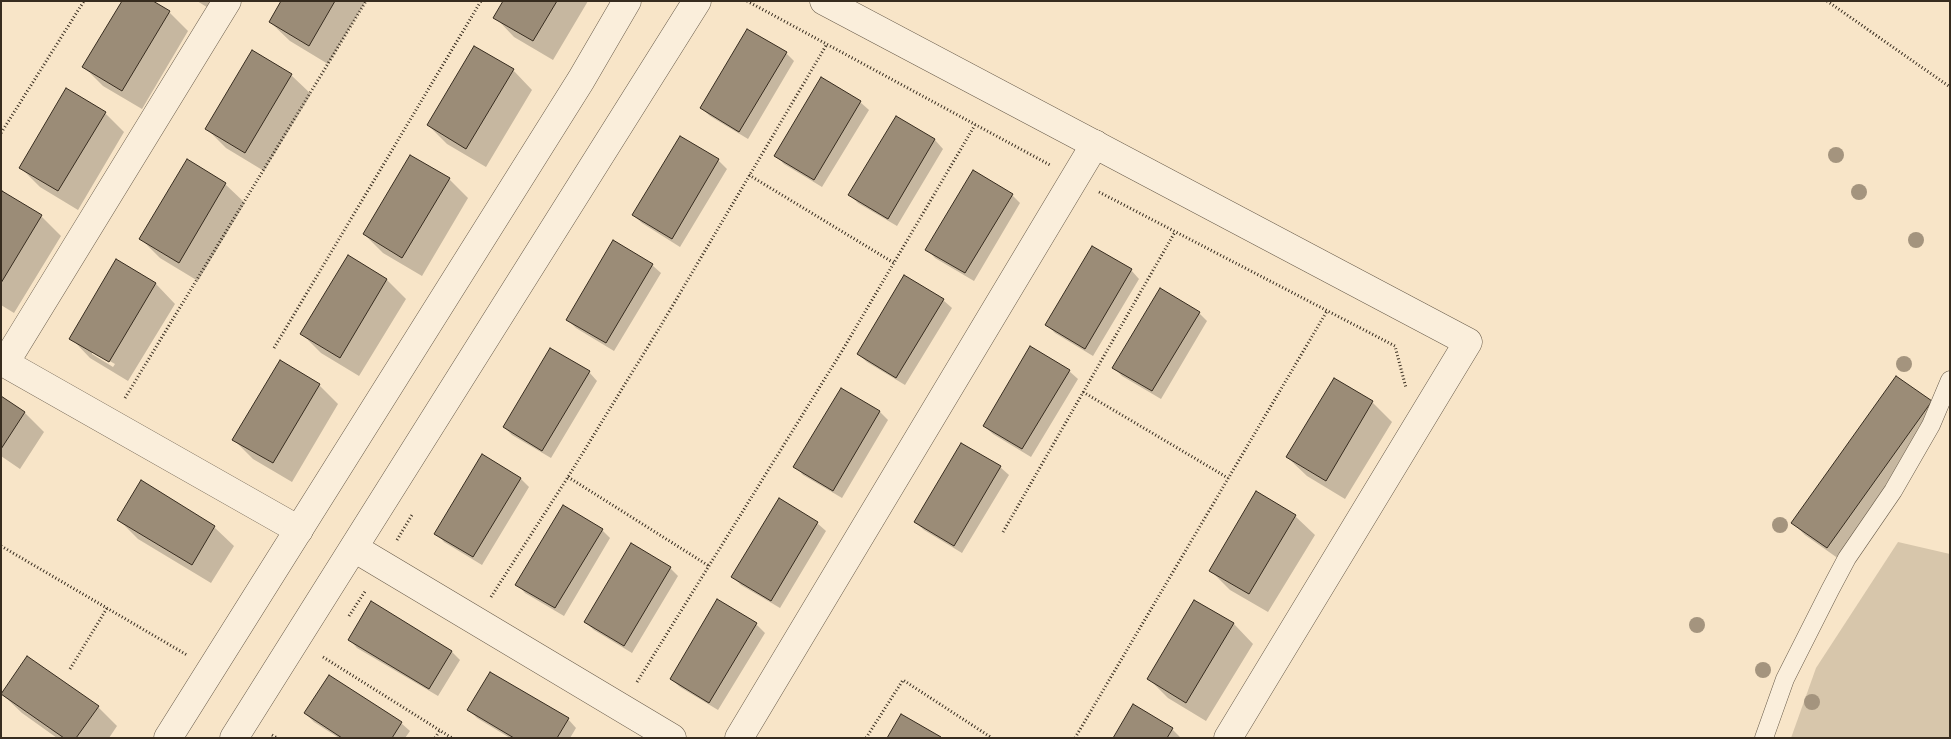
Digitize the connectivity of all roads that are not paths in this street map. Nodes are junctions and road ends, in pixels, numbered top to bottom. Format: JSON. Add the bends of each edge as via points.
{"nodes":[{"id":1,"x":227,"y":1,"type":"edge"},
{"id":2,"x":627,"y":1,"type":"edge"},
{"id":3,"x":697,"y":1,"type":"edge"},
{"id":4,"x":824,"y":1,"type":"edge"},
{"id":5,"x":1095,"y":144,"type":"junction"},
{"id":6,"x":3,"y":362,"type":"edge"},
{"id":7,"x":1950,"y":380,"type":"edge"},
{"id":8,"x":299,"y":530,"type":"junction"},
{"id":9,"x":354,"y":548,"type":"junction"},
{"id":10,"x":168,"y":738,"type":"edge"},
{"id":11,"x":234,"y":738,"type":"edge"},
{"id":12,"x":672,"y":738,"type":"edge"},
{"id":13,"x":738,"y":738,"type":"edge"},
{"id":14,"x":1228,"y":738,"type":"edge"},
{"id":15,"x":1764,"y":738,"type":"edge"}],
"edges":[{"from":1,"to":6,"type":"street"},
{"from":2,"to":8,"type":"street","via":[[581,80]]},
{"from":3,"to":9,"type":"street"},
{"from":4,"to":5,"type":"street"},
{"from":5,"to":13,"type":"street"},
{"from":5,"to":14,"type":"street","via":[[1468,342]]},
{"from":6,"to":8,"type":"street"},
{"from":7,"to":15,"type":"lane","via":[[1931,425],[1830,590],[1785,679]]},
{"from":8,"to":10,"type":"street"},
{"from":9,"to":11,"type":"street"},
{"from":9,"to":12,"type":"street"}]}
